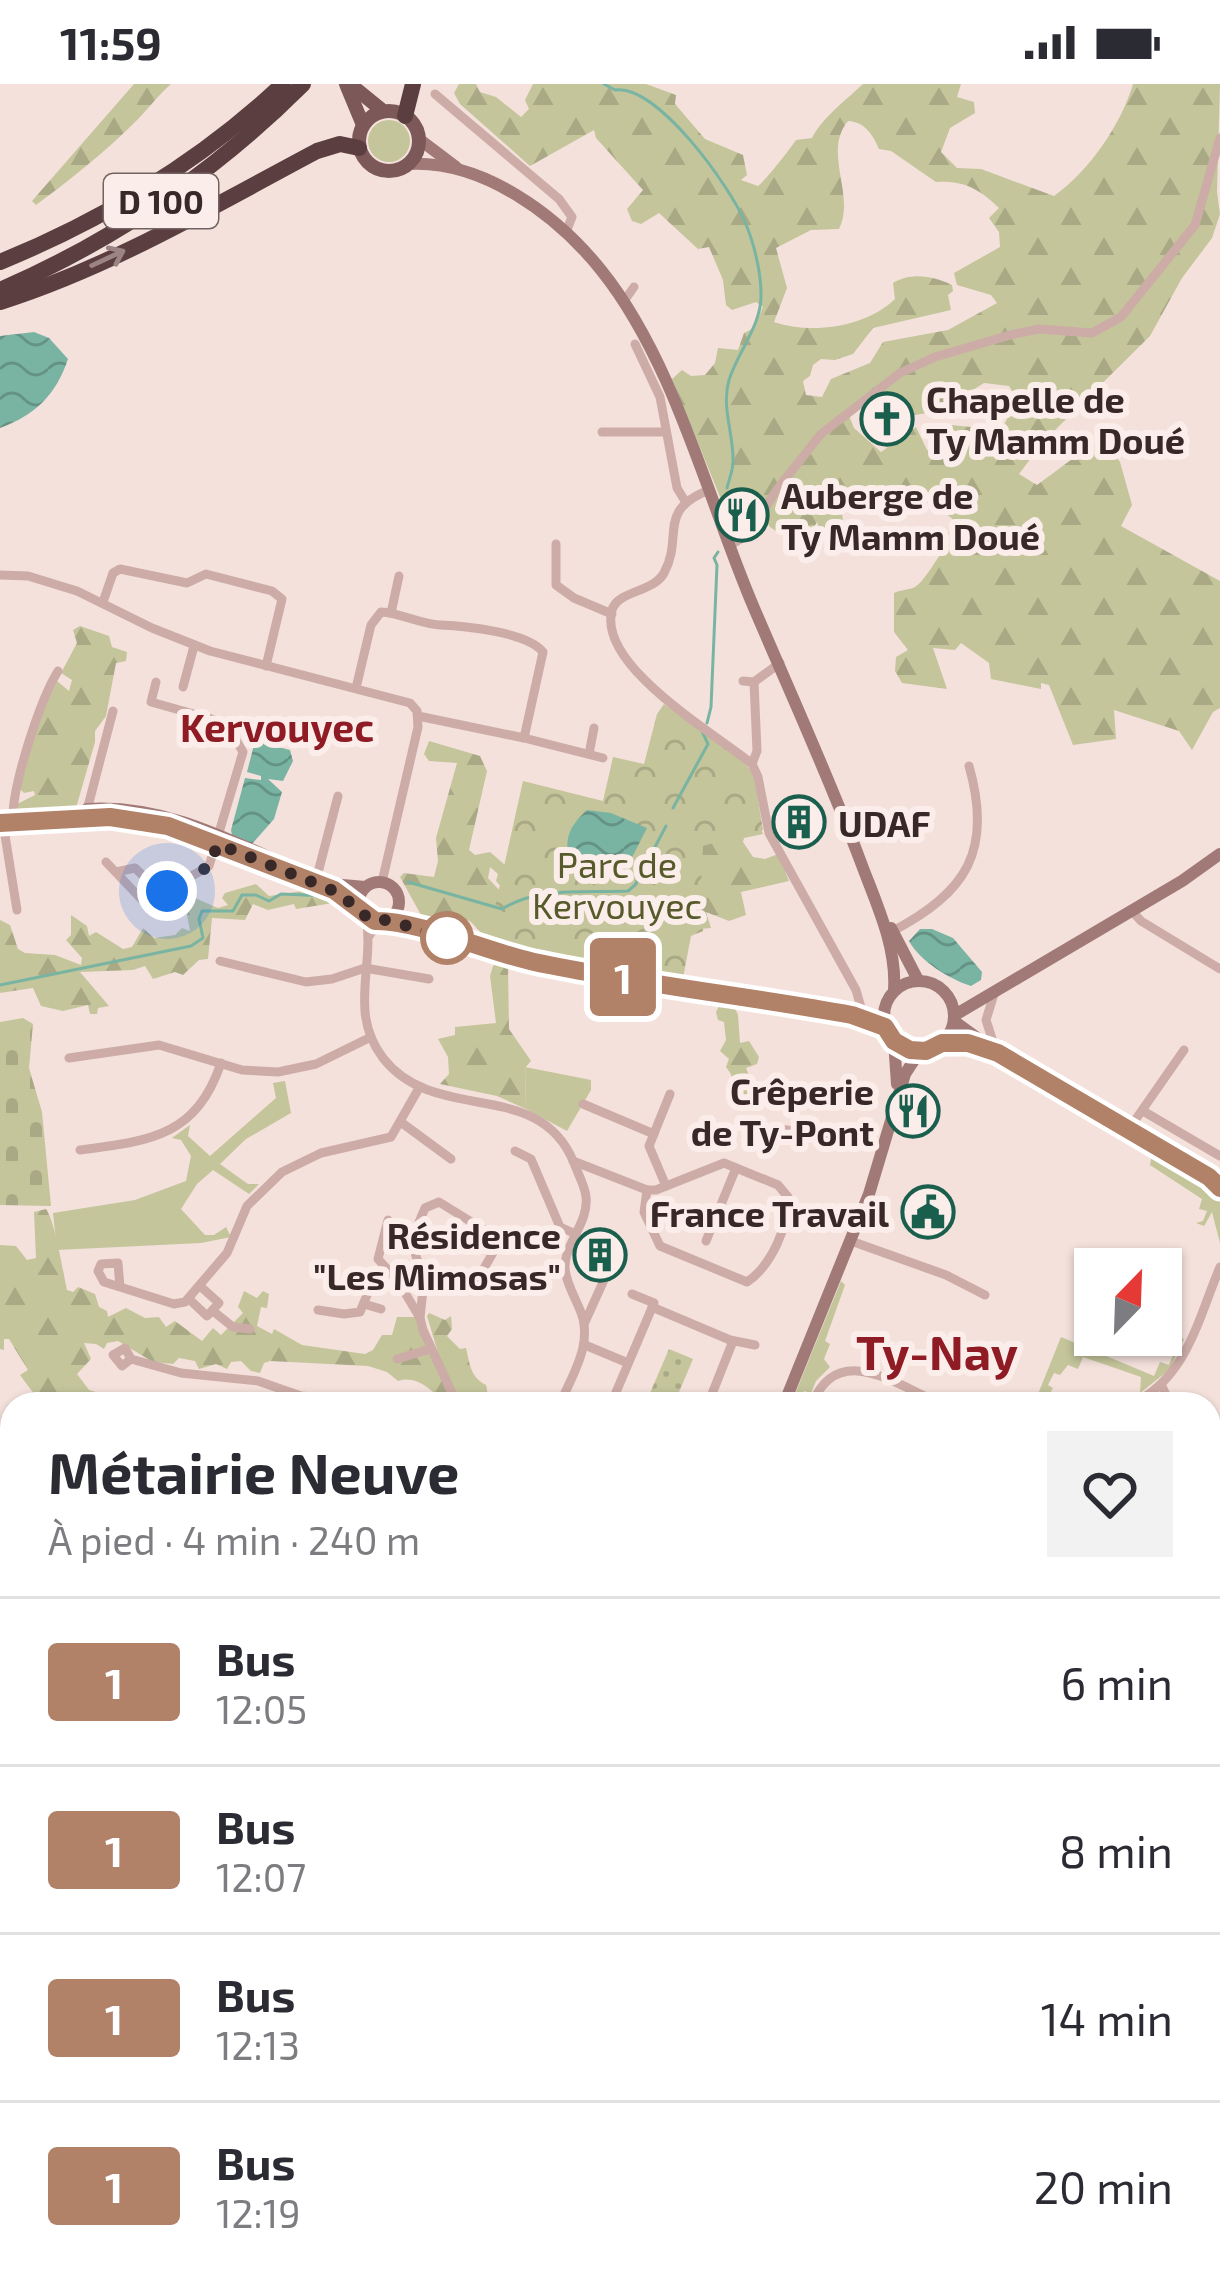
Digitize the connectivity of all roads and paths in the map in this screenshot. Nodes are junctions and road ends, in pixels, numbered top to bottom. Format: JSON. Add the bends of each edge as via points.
{"nodes":[{"id":1,"x":283,"y":84,"type":"edge"},
{"id":2,"x":303,"y":84,"type":"edge"},
{"id":3,"x":348,"y":84,"type":"edge"},
{"id":4,"x":413,"y":84,"type":"edge"},
{"id":5,"x":435,"y":94,"type":"dead end"},
{"id":6,"x":383,"y":111,"type":"junction"},
{"id":7,"x":405,"y":116,"type":"junction"},
{"id":8,"x":363,"y":125,"type":"junction"},
{"id":9,"x":1220,"y":138,"type":"edge"},
{"id":10,"x":419,"y":139,"type":"junction"},
{"id":11,"x":359,"y":148,"type":"junction"},
{"id":12,"x":409,"y":164,"type":"junction"},
{"id":13,"x":462,"y":171,"type":"junction"},
{"id":14,"x":566,"y":232,"type":"junction"},
{"id":15,"x":0,"y":262,"type":"edge"},
{"id":16,"x":634,"y":287,"type":"dead end"},
{"id":17,"x":0,"y":290,"type":"edge"},
{"id":18,"x":624,"y":301,"type":"junction"},
{"id":19,"x":0,"y":302,"type":"edge"},
{"id":20,"x":635,"y":344,"type":"dead end"},
{"id":21,"x":602,"y":432,"type":"dead end"},
{"id":22,"x":666,"y":432,"type":"junction"},
{"id":23,"x":709,"y":490,"type":"junction"},
{"id":24,"x":685,"y":501,"type":"junction"},
{"id":25,"x":556,"y":544,"type":"dead end"},
{"id":26,"x":734,"y":550,"type":"junction"},
{"id":27,"x":0,"y":574,"type":"edge"},
{"id":28,"x":400,"y":576,"type":"dead end"},
{"id":29,"x":104,"y":602,"type":"junction"},
{"id":30,"x":391,"y":613,"type":"junction"},
{"id":31,"x":612,"y":614,"type":"junction"},
{"id":32,"x":194,"y":646,"type":"junction"},
{"id":33,"x":777,"y":657,"type":"junction"},
{"id":34,"x":266,"y":666,"type":"junction"},
{"id":35,"x":58,"y":670,"type":"dead end"},
{"id":36,"x":156,"y":682,"type":"dead end"},
{"id":37,"x":183,"y":687,"type":"dead end"},
{"id":38,"x":356,"y":688,"type":"junction"},
{"id":39,"x":113,"y":711,"type":"dead end"},
{"id":40,"x":418,"y":716,"type":"junction"},
{"id":41,"x":594,"y":728,"type":"dead end"},
{"id":42,"x":524,"y":738,"type":"junction"},
{"id":43,"x":589,"y":754,"type":"junction"},
{"id":44,"x":603,"y":758,"type":"dead end"},
{"id":45,"x":752,"y":764,"type":"junction"},
{"id":46,"x":969,"y":766,"type":"dead end"},
{"id":47,"x":338,"y":796,"type":"dead end"},
{"id":48,"x":87,"y":813,"type":"junction"},
{"id":49,"x":10,"y":822,"type":"edge"},
{"id":50,"x":219,"y":840,"type":"junction"},
{"id":51,"x":1220,"y":854,"type":"edge"},
{"id":52,"x":106,"y":862,"type":"dead end"},
{"id":53,"x":116,"y":872,"type":"junction"},
{"id":54,"x":316,"y":881,"type":"junction"},
{"id":55,"x":382,"y":882,"type":"junction"},
{"id":56,"x":365,"y":887,"type":"junction"},
{"id":57,"x":167,"y":891,"type":"junction"},
{"id":58,"x":398,"y":902,"type":"junction"},
{"id":59,"x":17,"y":910,"type":"dead end"},
{"id":60,"x":1132,"y":911,"type":"junction"},
{"id":61,"x":374,"y":918,"type":"junction"},
{"id":62,"x":422,"y":929,"type":"junction"},
{"id":63,"x":889,"y":933,"type":"junction"},
{"id":64,"x":220,"y":961,"type":"dead end"},
{"id":65,"x":364,"y":968,"type":"junction"},
{"id":66,"x":1220,"y":968,"type":"edge"},
{"id":67,"x":429,"y":979,"type":"dead end"},
{"id":68,"x":918,"y":980,"type":"junction"},
{"id":69,"x":995,"y":991,"type":"junction"},
{"id":70,"x":890,"y":996,"type":"junction"},
{"id":71,"x":951,"y":1000,"type":"junction"},
{"id":72,"x":979,"y":1000,"type":"junction"},
{"id":73,"x":859,"y":1015,"type":"junction"},
{"id":74,"x":955,"y":1018,"type":"junction"},
{"id":75,"x":885,"y":1027,"type":"junction"},
{"id":76,"x":371,"y":1037,"type":"junction"},
{"id":77,"x":894,"y":1041,"type":"junction"},
{"id":78,"x":942,"y":1043,"type":"junction"},
{"id":79,"x":1184,"y":1050,"type":"dead end"},
{"id":80,"x":920,"y":1051,"type":"junction"},
{"id":81,"x":998,"y":1053,"type":"junction"},
{"id":82,"x":69,"y":1058,"type":"dead end"},
{"id":83,"x":221,"y":1063,"type":"junction"},
{"id":84,"x":419,"y":1088,"type":"junction"},
{"id":85,"x":670,"y":1094,"type":"dead end"},
{"id":86,"x":895,"y":1103,"type":"junction"},
{"id":87,"x":583,"y":1104,"type":"dead end"},
{"id":88,"x":1143,"y":1111,"type":"junction"},
{"id":89,"x":402,"y":1124,"type":"junction"},
{"id":90,"x":747,"y":1126,"type":"dead end"},
{"id":91,"x":779,"y":1127,"type":"junction"},
{"id":92,"x":1129,"y":1129,"type":"junction"},
{"id":93,"x":654,"y":1134,"type":"junction"},
{"id":94,"x":773,"y":1143,"type":"dead end"},
{"id":95,"x":884,"y":1149,"type":"junction"},
{"id":96,"x":80,"y":1150,"type":"dead end"},
{"id":97,"x":515,"y":1151,"type":"dead end"},
{"id":98,"x":1220,"y":1156,"type":"edge"},
{"id":99,"x":451,"y":1159,"type":"dead end"},
{"id":100,"x":573,"y":1162,"type":"junction"},
{"id":101,"x":736,"y":1168,"type":"junction"},
{"id":102,"x":1216,"y":1182,"type":"edge"},
{"id":103,"x":665,"y":1186,"type":"junction"},
{"id":104,"x":646,"y":1190,"type":"junction"},
{"id":105,"x":388,"y":1220,"type":"dead end"},
{"id":106,"x":576,"y":1234,"type":"junction"},
{"id":107,"x":850,"y":1240,"type":"junction"},
{"id":108,"x":706,"y":1241,"type":"dead end"},
{"id":109,"x":618,"y":1249,"type":"dead end"},
{"id":110,"x":1220,"y":1267,"type":"edge"},
{"id":111,"x":384,"y":1269,"type":"junction"},
{"id":112,"x":200,"y":1286,"type":"junction"},
{"id":113,"x":120,"y":1287,"type":"dead end"},
{"id":114,"x":424,"y":1291,"type":"junction"},
{"id":115,"x":632,"y":1294,"type":"dead end"},
{"id":116,"x":985,"y":1295,"type":"dead end"},
{"id":117,"x":188,"y":1299,"type":"junction"},
{"id":118,"x":364,"y":1304,"type":"junction"},
{"id":119,"x":652,"y":1307,"type":"junction"},
{"id":120,"x":381,"y":1309,"type":"dead end"},
{"id":121,"x":213,"y":1310,"type":"junction"},
{"id":122,"x":318,"y":1310,"type":"dead end"},
{"id":123,"x":420,"y":1318,"type":"junction"},
{"id":124,"x":585,"y":1322,"type":"junction"},
{"id":125,"x":250,"y":1329,"type":"dead end"},
{"id":126,"x":734,"y":1341,"type":"junction"},
{"id":127,"x":585,"y":1345,"type":"junction"},
{"id":128,"x":755,"y":1346,"type":"dead end"},
{"id":129,"x":430,"y":1348,"type":"junction"},
{"id":130,"x":131,"y":1359,"type":"dead end"},
{"id":131,"x":397,"y":1359,"type":"dead end"},
{"id":132,"x":628,"y":1364,"type":"junction"},
{"id":133,"x":1162,"y":1386,"type":"junction"},
{"id":134,"x":290,"y":1392,"type":"edge"},
{"id":135,"x":451,"y":1392,"type":"edge"},
{"id":136,"x":565,"y":1392,"type":"edge"},
{"id":137,"x":616,"y":1392,"type":"edge"},
{"id":138,"x":713,"y":1392,"type":"edge"},
{"id":139,"x":789,"y":1392,"type":"edge"},
{"id":140,"x":819,"y":1392,"type":"edge"},
{"id":141,"x":913,"y":1392,"type":"edge"},
{"id":142,"x":1153,"y":1392,"type":"edge"},
{"id":143,"x":1165,"y":1392,"type":"edge"}],
"edges":[{"from":1,"to":15,"type":"highway","number":"D 100","via":[[159,182]]},
{"from":2,"to":17,"type":"highway","number":"D 100","via":[[157,205]]},
{"from":3,"to":6,"type":"main road"},
{"from":3,"to":8,"type":"main road"},
{"from":4,"to":7,"type":"highway"},
{"from":5,"to":14,"type":"street","via":[[559,199],[572,217]]},
{"from":6,"to":7,"type":"main road"},
{"from":6,"to":8,"type":"main road"},
{"from":7,"to":10,"type":"main road"},
{"from":8,"to":11,"type":"main road"},
{"from":9,"to":26,"type":"street","via":[[1192,231],[1121,317],[1092,333],[1029,330],[910,367],[821,434]]},
{"from":10,"to":12,"type":"main road"},
{"from":10,"to":13,"type":"main road"},
{"from":11,"to":12,"type":"main road","via":[[379,169]]},
{"from":19,"to":11,"type":"highway","one_way":true,"via":[[120,253],[317,151]]},
{"from":12,"to":13,"type":"main road"},
{"from":13,"to":14,"type":"main road"},
{"from":14,"to":18,"type":"main road"},
{"from":16,"to":18,"type":"street"},
{"from":18,"to":23,"type":"main road"},
{"from":20,"to":22,"type":"street"},
{"from":21,"to":22,"type":"street"},
{"from":22,"to":24,"type":"street"},
{"from":23,"to":24,"type":"street"},
{"from":23,"to":26,"type":"main road"},
{"from":24,"to":31,"type":"street","via":[[662,576]]},
{"from":25,"to":31,"type":"street","via":[[556,585]]},
{"from":26,"to":33,"type":"main road"},
{"from":27,"to":29,"type":"street"},
{"from":28,"to":30,"type":"street"},
{"from":29,"to":32,"type":"street"},
{"from":29,"to":34,"type":"street","via":[[120,568],[188,583],[206,574],[272,591],[281,604]]},
{"from":30,"to":38,"type":"street","via":[[373,620]]},
{"from":30,"to":42,"type":"street","via":[[540,646]]},
{"from":31,"to":45,"type":"street","via":[[632,668]]},
{"from":32,"to":34,"type":"street"},
{"from":32,"to":37,"type":"street"},
{"from":33,"to":45,"type":"street","via":[[748,682],[758,751]]},
{"from":33,"to":63,"type":"main road"},
{"from":34,"to":38,"type":"street"},
{"from":35,"to":49,"type":"street"},
{"from":36,"to":50,"type":"street","via":[[152,702],[226,723],[243,752]]},
{"from":38,"to":40,"type":"street","via":[[405,700]]},
{"from":39,"to":48,"type":"street"},
{"from":40,"to":42,"type":"street"},
{"from":40,"to":55,"type":"street"},
{"from":41,"to":43,"type":"street"},
{"from":42,"to":43,"type":"street"},
{"from":43,"to":44,"type":"street"},
{"from":45,"to":73,"type":"street","via":[[769,833],[856,990]]},
{"from":46,"to":63,"type":"street","via":[[978,816],[969,865],[946,896]]},
{"from":47,"to":54,"type":"street"},
{"from":48,"to":49,"type":"main road"},
{"from":48,"to":50,"type":"main road","via":[[162,815]]},
{"from":49,"to":59,"type":"street"},
{"from":50,"to":54,"type":"main road"},
{"from":50,"to":57,"type":"street","via":[[209,866]]},
{"from":51,"to":60,"type":"main road"},
{"from":52,"to":53,"type":"street"},
{"from":53,"to":57,"type":"street","via":[[135,868]]},
{"from":53,"to":57,"type":"street","via":[[146,904]]},
{"from":54,"to":56,"type":"main road"},
{"from":54,"to":61,"type":"main road"},
{"from":55,"to":56,"type":"main road"},
{"from":55,"to":58,"type":"main road"},
{"from":56,"to":61,"type":"main road","via":[[360,896]]},
{"from":58,"to":61,"type":"main road","via":[[395,913]]},
{"from":58,"to":62,"type":"main road"},
{"from":60,"to":66,"type":"street"},
{"from":60,"to":69,"type":"main road"},
{"from":61,"to":62,"type":"main road"},
{"from":61,"to":65,"type":"street"},
{"from":62,"to":73,"type":"main road","via":[[535,962]]},
{"from":63,"to":68,"type":"main road"},
{"from":63,"to":70,"type":"main road"},
{"from":64,"to":65,"type":"street","via":[[306,982]]},
{"from":65,"to":67,"type":"street"},
{"from":65,"to":76,"type":"street"},
{"from":68,"to":70,"type":"main road"},
{"from":68,"to":71,"type":"main road","via":[[938,985]]},
{"from":69,"to":72,"type":"main road"},
{"from":69,"to":81,"type":"street","via":[[986,1023]]},
{"from":70,"to":73,"type":"main road"},
{"from":70,"to":75,"type":"main road"},
{"from":71,"to":72,"type":"main road"},
{"from":71,"to":74,"type":"main road"},
{"from":72,"to":74,"type":"main road"},
{"from":73,"to":75,"type":"main road"},
{"from":74,"to":78,"type":"main road"},
{"from":74,"to":81,"type":"main road"},
{"from":75,"to":77,"type":"main road"},
{"from":76,"to":83,"type":"street","via":[[287,1071]]},
{"from":76,"to":84,"type":"street"},
{"from":77,"to":80,"type":"main road"},
{"from":77,"to":86,"type":"main road"},
{"from":78,"to":80,"type":"main road"},
{"from":78,"to":81,"type":"main road"},
{"from":79,"to":88,"type":"street"},
{"from":80,"to":86,"type":"main road"},
{"from":81,"to":92,"type":"main road"},
{"from":82,"to":83,"type":"street","via":[[153,1045]]},
{"from":83,"to":96,"type":"street","via":[[201,1105],[169,1132]]},
{"from":84,"to":89,"type":"street"},
{"from":84,"to":100,"type":"street","via":[[549,1126]]},
{"from":85,"to":93,"type":"street"},
{"from":86,"to":95,"type":"main road"},
{"from":87,"to":93,"type":"street"},
{"from":88,"to":92,"type":"street"},
{"from":88,"to":98,"type":"street"},
{"from":89,"to":99,"type":"street"},
{"from":89,"to":112,"type":"street","via":[[382,1142],[321,1153],[282,1172],[248,1206],[227,1253]]},
{"from":90,"to":91,"type":"street"},
{"from":91,"to":94,"type":"street"},
{"from":91,"to":95,"type":"street"},
{"from":92,"to":102,"type":"main road"},
{"from":93,"to":103,"type":"street","via":[[650,1148]]},
{"from":95,"to":107,"type":"main road"},
{"from":97,"to":106,"type":"street","via":[[531,1159],[560,1227]]},
{"from":100,"to":104,"type":"street"},
{"from":100,"to":106,"type":"street","via":[[586,1201]]},
{"from":101,"to":103,"type":"street","via":[[716,1164]]},
{"from":101,"to":104,"type":"street","via":[[786,1190],[787,1215],[768,1261],[744,1282],[660,1246],[644,1212]]},
{"from":101,"to":108,"type":"street"},
{"from":103,"to":104,"type":"street"},
{"from":105,"to":111,"type":"street","via":[[377,1253]]},
{"from":106,"to":124,"type":"street","via":[[565,1269]]},
{"from":107,"to":116,"type":"street"},
{"from":107,"to":139,"type":"main road"},
{"from":109,"to":124,"type":"street"},
{"from":110,"to":133,"type":"street"},
{"from":111,"to":118,"type":"street"},
{"from":111,"to":123,"type":"street"},
{"from":112,"to":117,"type":"street"},
{"from":112,"to":121,"type":"street","via":[[219,1303]]},
{"from":113,"to":117,"type":"street","via":[[174,1304]]},
{"from":114,"to":114,"type":"street","via":[[410,1241],[425,1208],[439,1202],[498,1244],[466,1287]]},
{"from":114,"to":123,"type":"street"},
{"from":115,"to":119,"type":"street"},
{"from":117,"to":121,"type":"street","via":[[207,1316]]},
{"from":118,"to":120,"type":"street"},
{"from":118,"to":122,"type":"street","via":[[354,1313]]},
{"from":119,"to":126,"type":"street"},
{"from":119,"to":132,"type":"street"},
{"from":121,"to":125,"type":"street"},
{"from":123,"to":129,"type":"street"},
{"from":124,"to":127,"type":"street"},
{"from":126,"to":128,"type":"street"},
{"from":126,"to":138,"type":"street"},
{"from":127,"to":132,"type":"street"},
{"from":127,"to":136,"type":"street"},
{"from":129,"to":131,"type":"street"},
{"from":129,"to":135,"type":"street"},
{"from":130,"to":134,"type":"street"},
{"from":132,"to":137,"type":"street"},
{"from":133,"to":142,"type":"street"},
{"from":133,"to":143,"type":"street"},
{"from":140,"to":141,"type":"street","via":[[828,1376],[847,1369]]}]}
